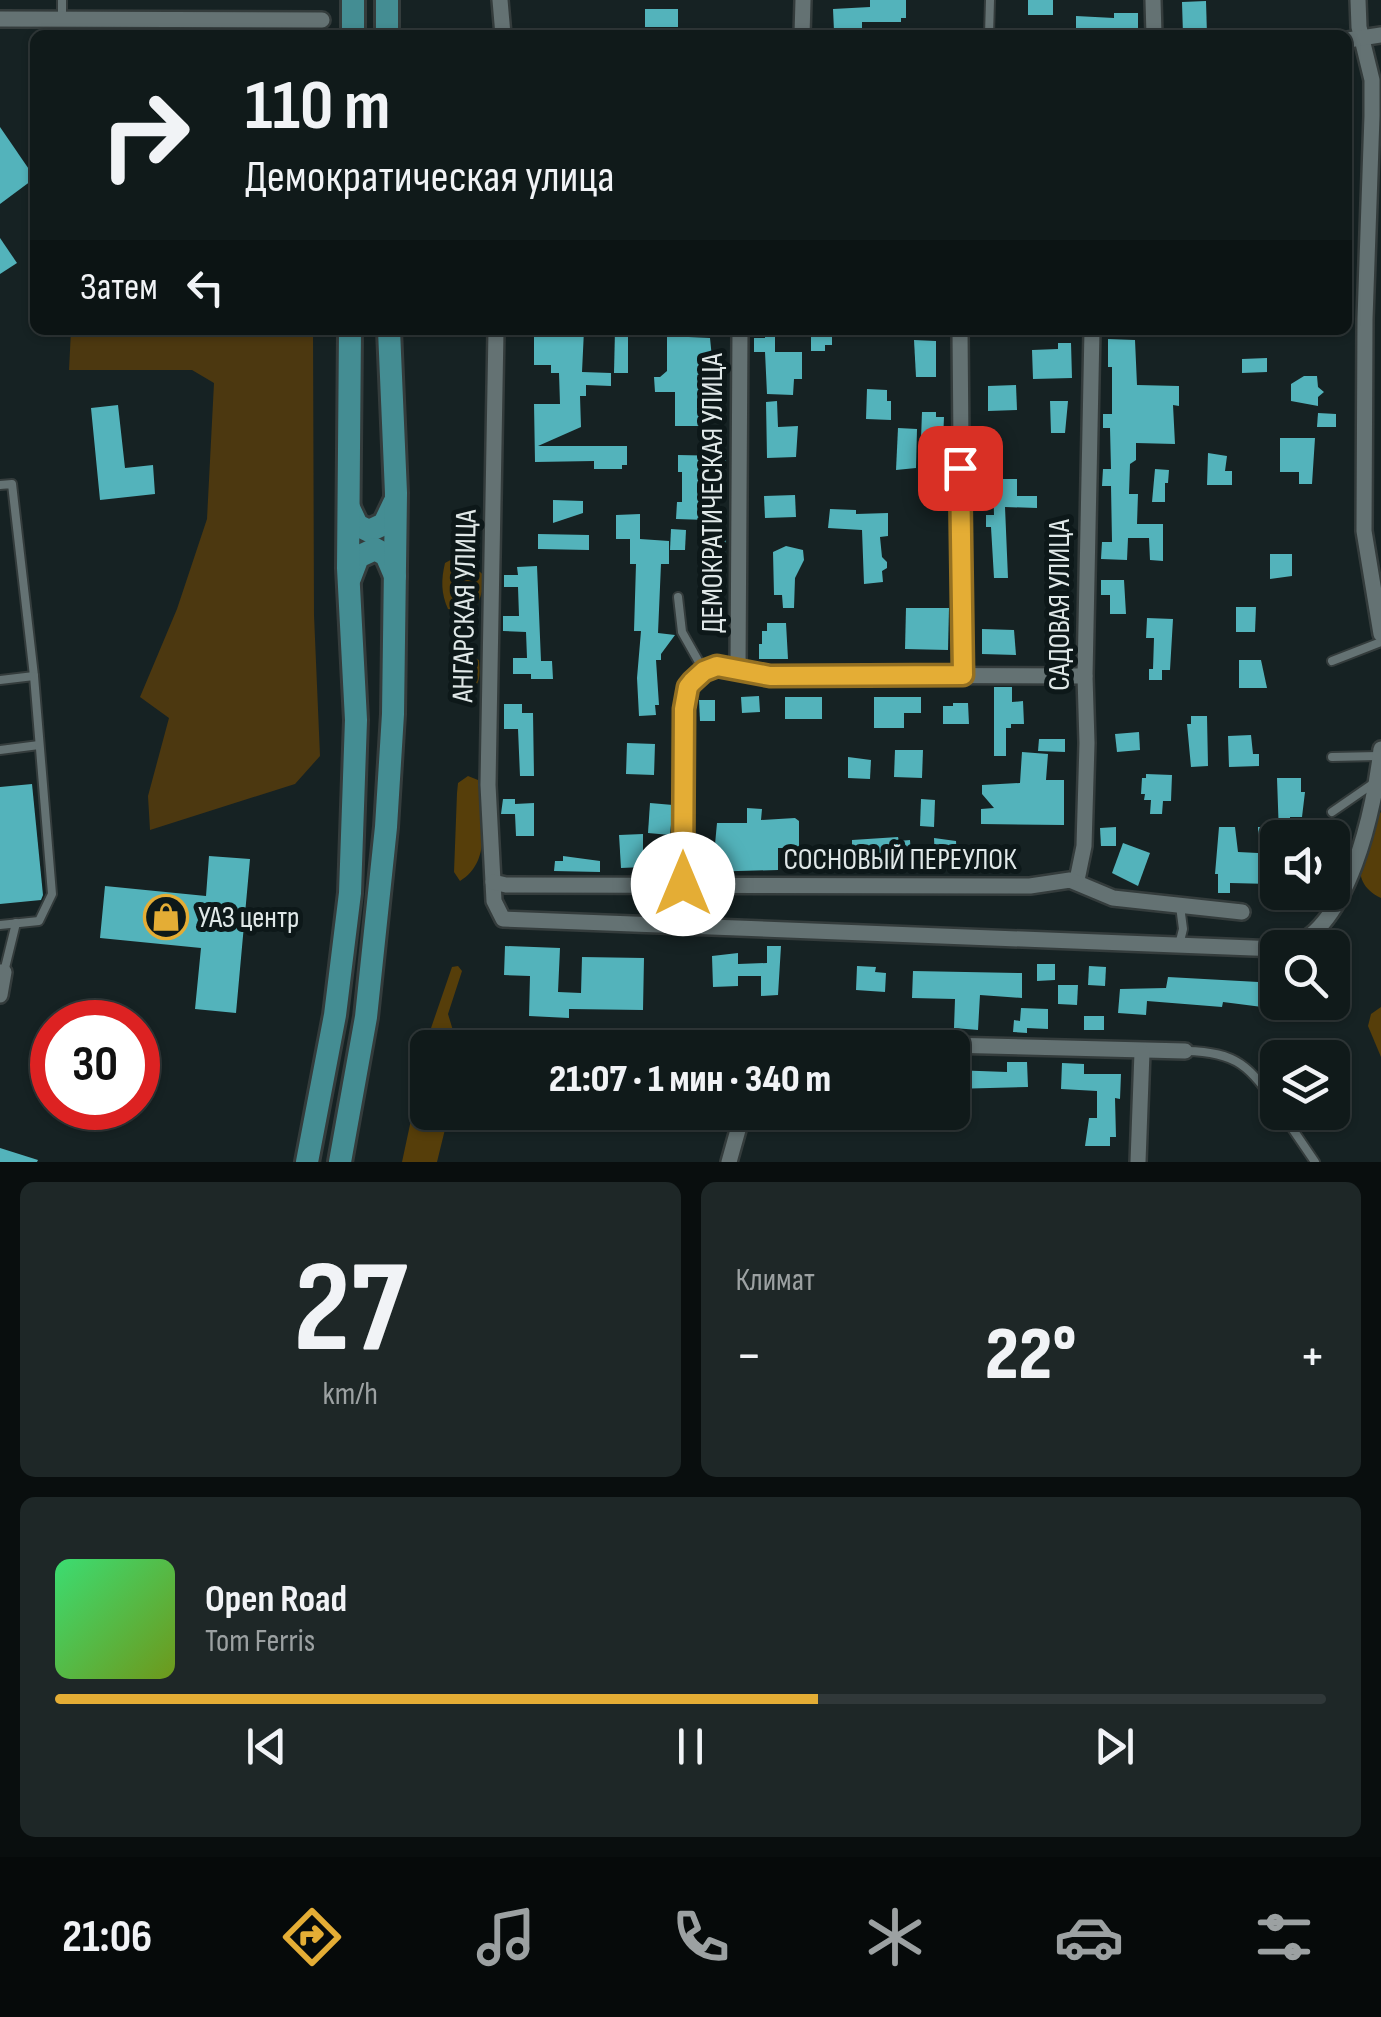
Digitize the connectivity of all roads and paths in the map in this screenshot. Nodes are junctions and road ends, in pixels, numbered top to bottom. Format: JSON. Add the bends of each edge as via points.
{"nodes":[{"id":1,"x":62,"y":0,"type":"edge"},
{"id":2,"x":350,"y":0,"type":"edge"},
{"id":3,"x":387,"y":0,"type":"edge"},
{"id":4,"x":500,"y":0,"type":"edge"},
{"id":5,"x":803,"y":0,"type":"edge"},
{"id":6,"x":990,"y":0,"type":"edge"},
{"id":7,"x":1154,"y":0,"type":"edge"},
{"id":8,"x":1358,"y":0,"type":"edge"},
{"id":9,"x":0,"y":19,"type":"edge"},
{"id":10,"x":62,"y":20,"type":"junction"},
{"id":11,"x":322,"y":20,"type":"junction"},
{"id":12,"x":335,"y":30,"type":"edge"},
{"id":13,"x":353,"y":30,"type":"edge"},
{"id":14,"x":386,"y":30,"type":"edge"},
{"id":15,"x":505,"y":30,"type":"edge"},
{"id":16,"x":802,"y":30,"type":"edge"},
{"id":17,"x":989,"y":30,"type":"edge"},
{"id":18,"x":1154,"y":30,"type":"edge"},
{"id":19,"x":1381,"y":35,"type":"edge"},
{"id":20,"x":1355,"y":39,"type":"edge"},
{"id":21,"x":1352,"y":313,"type":"edge"},
{"id":22,"x":1366,"y":318,"type":"junction"},
{"id":23,"x":350,"y":335,"type":"edge"},
{"id":24,"x":389,"y":335,"type":"edge"},
{"id":25,"x":496,"y":335,"type":"edge"},
{"id":26,"x":740,"y":335,"type":"edge"},
{"id":27,"x":960,"y":335,"type":"edge"},
{"id":28,"x":1092,"y":335,"type":"edge"},
{"id":29,"x":0,"y":486,"type":"edge"},
{"id":30,"x":396,"y":493,"type":"junction"},
{"id":31,"x":348,"y":505,"type":"junction"},
{"id":32,"x":1364,"y":505,"type":"junction"},
{"id":33,"x":1381,"y":508,"type":"edge"},
{"id":34,"x":349,"y":582,"type":"junction"},
{"id":35,"x":397,"y":584,"type":"junction"},
{"id":36,"x":678,"y":597,"type":"dead end"},
{"id":37,"x":1381,"y":634,"type":"edge"},
{"id":38,"x":1381,"y":642,"type":"edge"},
{"id":39,"x":1332,"y":661,"type":"dead end"},
{"id":40,"x":738,"y":669,"type":"junction"},
{"id":41,"x":704,"y":671,"type":"junction"},
{"id":42,"x":963,"y":675,"type":"junction"},
{"id":43,"x":34,"y":676,"type":"junction"},
{"id":44,"x":1085,"y":676,"type":"junction"},
{"id":45,"x":0,"y":680,"type":"edge"},
{"id":46,"x":39,"y":745,"type":"junction"},
{"id":47,"x":0,"y":750,"type":"edge"},
{"id":48,"x":1381,"y":753,"type":"edge"},
{"id":49,"x":1332,"y":757,"type":"dead end"},
{"id":50,"x":1376,"y":782,"type":"junction"},
{"id":51,"x":1332,"y":812,"type":"dead end"},
{"id":52,"x":1077,"y":880,"type":"junction"},
{"id":53,"x":493,"y":882,"type":"junction"},
{"id":54,"x":683,"y":884,"type":"junction"},
{"id":55,"x":1180,"y":906,"type":"junction"},
{"id":56,"x":1242,"y":912,"type":"dead end"},
{"id":57,"x":16,"y":923,"type":"junction"},
{"id":58,"x":0,"y":925,"type":"edge"},
{"id":59,"x":1314,"y":930,"type":"edge"},
{"id":60,"x":1179,"y":945,"type":"junction"},
{"id":61,"x":1260,"y":948,"type":"edge"},
{"id":62,"x":2,"y":972,"type":"edge"},
{"id":63,"x":0,"y":995,"type":"edge"},
{"id":64,"x":970,"y":1046,"type":"edge"},
{"id":65,"x":1186,"y":1051,"type":"joint"},
{"id":66,"x":1142,"y":1052,"type":"junction"},
{"id":67,"x":1260,"y":1085,"type":"edge"},
{"id":68,"x":738,"y":1130,"type":"edge"},
{"id":69,"x":1293,"y":1130,"type":"edge"},
{"id":70,"x":307,"y":1162,"type":"edge"},
{"id":71,"x":340,"y":1162,"type":"edge"},
{"id":72,"x":729,"y":1162,"type":"edge"},
{"id":73,"x":1138,"y":1162,"type":"edge"},
{"id":74,"x":1315,"y":1162,"type":"edge"}],
"edges":[{"from":1,"to":10,"type":"lane"},
{"from":2,"to":11,"type":"street"},
{"from":2,"to":13,"type":"main road"},
{"from":3,"to":14,"type":"main road"},
{"from":4,"to":15,"type":"street"},
{"from":5,"to":16,"type":"street"},
{"from":6,"to":17,"type":"lane"},
{"from":7,"to":18,"type":"street"},
{"from":8,"to":20,"type":"street"},
{"from":9,"to":10,"type":"street"},
{"from":10,"to":11,"type":"street"},
{"from":11,"to":12,"type":"street"},
{"from":19,"to":20,"type":"street"},
{"from":20,"to":22,"type":"street","via":[[1372,80]]},
{"from":21,"to":22,"type":"street"},
{"from":22,"to":32,"type":"street"},
{"from":23,"to":31,"type":"main road"},
{"from":24,"to":30,"type":"main road"},
{"from":25,"to":53,"type":"street","name":"АНГАРСКАЯ УЛИЦА","via":[[488,785]]},
{"from":26,"to":40,"type":"street","name":"ДЕМОКРАТИЧЕСКАЯ УЛИЦА"},
{"from":27,"to":42,"type":"street"},
{"from":28,"to":44,"type":"street","name":"САДОВАЯ УЛИЦА"},
{"from":29,"to":43,"type":"lane","via":[[12,484]]},
{"from":30,"to":31,"type":"main road","via":[[390,516],[370,532]]},
{"from":30,"to":35,"type":"main road"},
{"from":31,"to":34,"type":"main road"},
{"from":32,"to":33,"type":"street"},
{"from":32,"to":37,"type":"street"},
{"from":34,"to":35,"type":"main road","via":[[358,557],[375,549],[392,563]]},
{"from":34,"to":70,"type":"main road","via":[[356,720],[350,892],[336,1014]]},
{"from":35,"to":71,"type":"main road","via":[[386,827],[366,1017]]},
{"from":36,"to":41,"type":"lane","via":[[682,632]]},
{"from":38,"to":39,"type":"lane"},
{"from":40,"to":41,"type":"street"},
{"from":40,"to":42,"type":"street","name":"ДЕМОКРАТИЧЕСКАЯ УЛИЦА","via":[[770,676]]},
{"from":41,"to":54,"type":"street","via":[[688,687],[684,709]]},
{"from":42,"to":44,"type":"street","name":"ДЕМОКРАТИЧЕСКАЯ УЛИЦА"},
{"from":43,"to":45,"type":"lane"},
{"from":43,"to":46,"type":"lane"},
{"from":44,"to":52,"type":"street","name":"САДОВАЯ УЛИЦА","via":[[1084,846]]},
{"from":46,"to":47,"type":"lane"},
{"from":46,"to":57,"type":"lane","via":[[52,894],[39,921]]},
{"from":48,"to":49,"type":"lane"},
{"from":48,"to":50,"type":"street"},
{"from":50,"to":51,"type":"lane"},
{"from":50,"to":59,"type":"street","via":[[1348,883]]},
{"from":52,"to":54,"type":"street","name":"СОСНОВЫЙ ПЕРЕУЛОК","via":[[1030,886]]},
{"from":52,"to":55,"type":"street","name":"СОСНОВЫЙ ПЕРЕУЛОК","via":[[1104,896]]},
{"from":53,"to":54,"type":"street","name":"СОСНОВЫЙ ПЕРЕУЛОК"},
{"from":53,"to":60,"type":"street","via":[[496,908],[509,922]]},
{"from":55,"to":56,"type":"street","name":"СОСНОВЫЙ ПЕРЕУЛОК"},
{"from":55,"to":60,"type":"lane"},
{"from":57,"to":58,"type":"lane"},
{"from":57,"to":62,"type":"lane"},
{"from":60,"to":61,"type":"street"},
{"from":62,"to":63,"type":"street"},
{"from":64,"to":66,"type":"street"},
{"from":65,"to":66,"type":"street"},
{"from":65,"to":67,"type":"lane","via":[[1232,1057]]},
{"from":66,"to":73,"type":"street"},
{"from":68,"to":72,"type":"street"},
{"from":69,"to":74,"type":"lane"}]}
